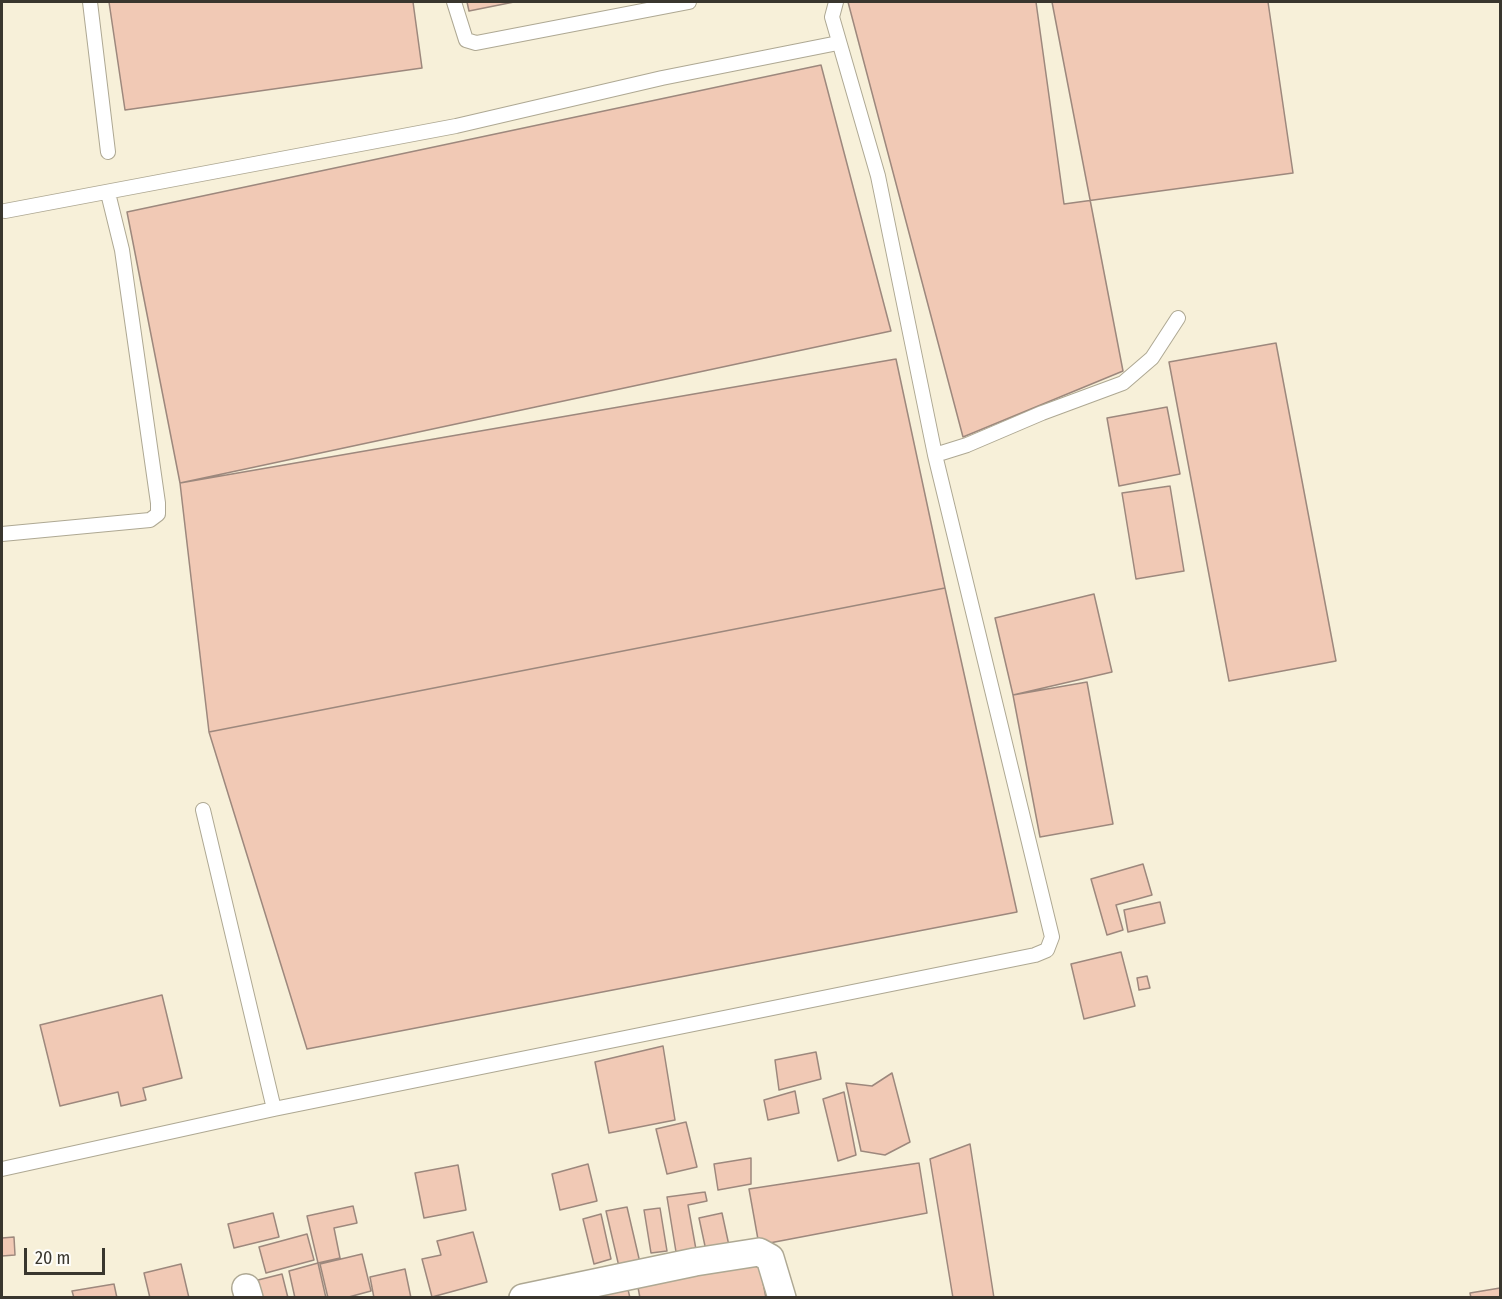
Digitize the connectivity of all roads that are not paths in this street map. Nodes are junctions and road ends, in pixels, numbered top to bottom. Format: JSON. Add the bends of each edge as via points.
{"nodes":[{"id":1,"x":90,"y":2,"type":"edge"},
{"id":2,"x":454,"y":2,"type":"edge"},
{"id":3,"x":689,"y":2,"type":"edge"},
{"id":4,"x":836,"y":2,"type":"edge"},
{"id":5,"x":838,"y":43,"type":"junction"},
{"id":6,"x":108,"y":152,"type":"dead end"},
{"id":7,"x":108,"y":193,"type":"junction"},
{"id":8,"x":4,"y":211,"type":"dead end"},
{"id":9,"x":1178,"y":318,"type":"dead end"},
{"id":10,"x":935,"y":455,"type":"junction"},
{"id":11,"x":2,"y":534,"type":"edge"},
{"id":12,"x":203,"y":810,"type":"dead end"},
{"id":13,"x":274,"y":1109,"type":"junction"},
{"id":14,"x":2,"y":1169,"type":"edge"},
{"id":15,"x":523,"y":1298,"type":"edge"},
{"id":16,"x":782,"y":1298,"type":"edge"}],
"edges":[{"from":1,"to":6,"type":"lane"},
{"from":2,"to":3,"type":"lane","via":[[466,40],[476,43]]},
{"from":4,"to":5,"type":"lane","via":[[832,17]]},
{"from":5,"to":7,"type":"lane","via":[[662,78],[456,126]]},
{"from":5,"to":10,"type":"lane","via":[[878,176]]},
{"from":7,"to":8,"type":"lane"},
{"from":7,"to":11,"type":"lane","via":[[122,250],[158,514],[150,520]]},
{"from":9,"to":10,"type":"lane","via":[[1152,358],[1123,383]]},
{"from":10,"to":13,"type":"lane","via":[[1052,937],[1047,950]]},
{"from":12,"to":13,"type":"lane"},
{"from":13,"to":14,"type":"lane"},
{"from":15,"to":16,"type":"street","via":[[759,1252],[770,1258]]}]}
